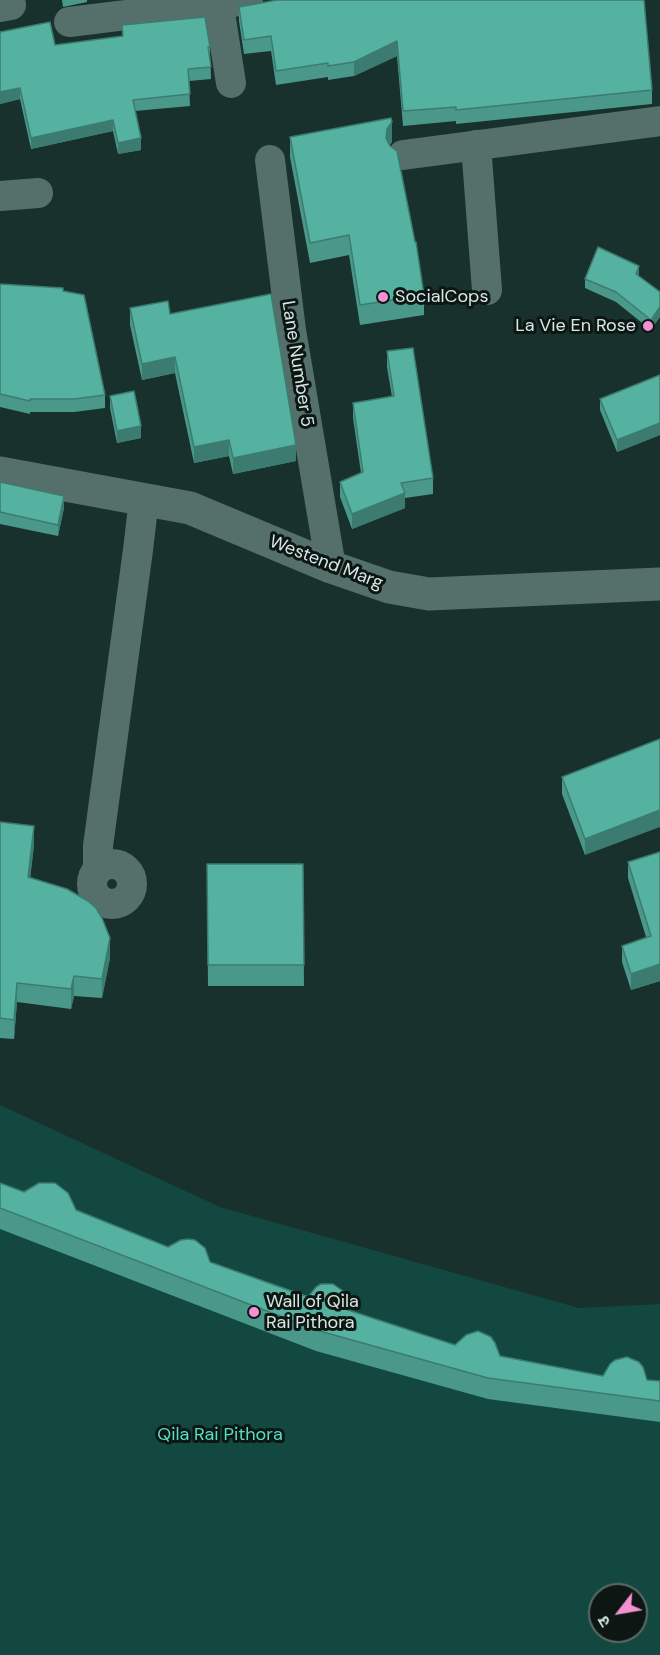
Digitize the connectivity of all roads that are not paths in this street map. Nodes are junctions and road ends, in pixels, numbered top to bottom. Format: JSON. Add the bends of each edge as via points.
{"nodes":[{"id":1,"x":248,"y":0,"type":"edge"},
{"id":2,"x":218,"y":2,"type":"edge"},
{"id":3,"x":69,"y":22,"type":"dead end"},
{"id":4,"x":231,"y":82,"type":"dead end"},
{"id":5,"x":660,"y":121,"type":"edge"},
{"id":6,"x":476,"y":146,"type":"junction"},
{"id":7,"x":403,"y":155,"type":"dead end"},
{"id":8,"x":270,"y":160,"type":"dead end"},
{"id":9,"x":38,"y":193,"type":"dead end"},
{"id":10,"x":0,"y":196,"type":"edge"},
{"id":11,"x":487,"y":290,"type":"dead end"},
{"id":12,"x":0,"y":473,"type":"edge"},
{"id":13,"x":144,"y":500,"type":"junction"},
{"id":14,"x":330,"y":567,"type":"junction"},
{"id":15,"x":660,"y":585,"type":"edge"},
{"id":16,"x":98,"y":870,"type":"dead end"}],
"edges":[{"from":1,"to":2,"type":"street"},
{"from":2,"to":3,"type":"street"},
{"from":2,"to":4,"type":"street"},
{"from":5,"to":6,"type":"street"},
{"from":6,"to":7,"type":"street"},
{"from":6,"to":11,"type":"street"},
{"from":8,"to":14,"type":"street","name":"Lane Number 5","via":[[291,330]]},
{"from":9,"to":10,"type":"street"},
{"from":12,"to":13,"type":"street","name":"Westend Marg"},
{"from":13,"to":14,"type":"street","name":"Westend Marg","via":[[190,508]]},
{"from":13,"to":16,"type":"street"},
{"from":14,"to":15,"type":"street","name":"Westend Marg","via":[[388,587],[429,594]]}]}
